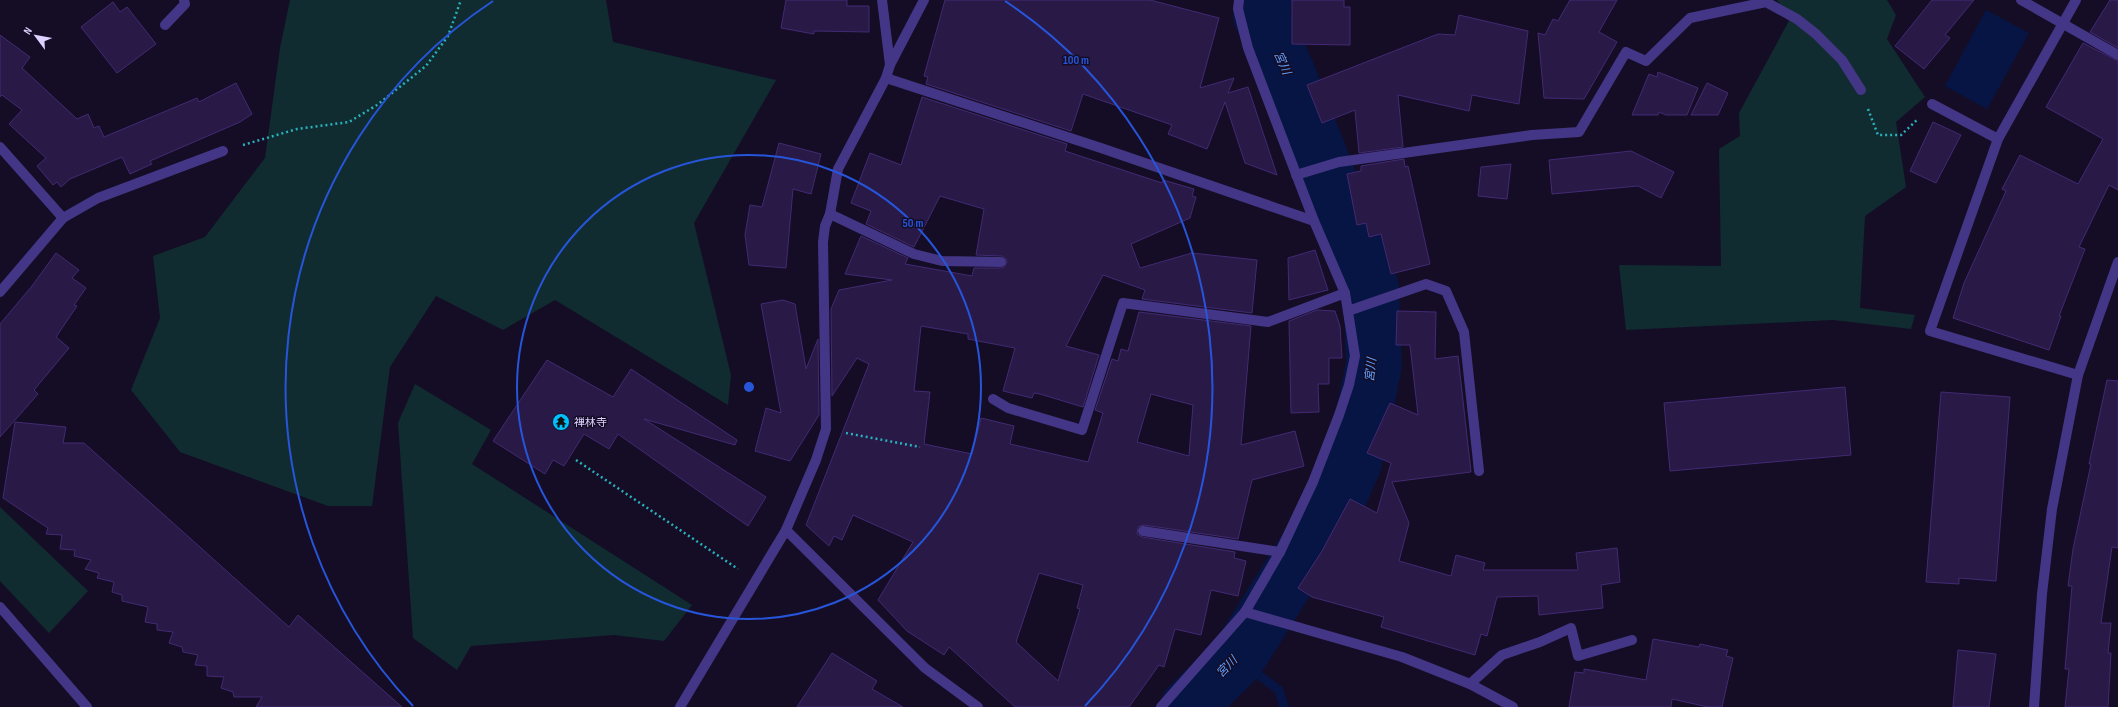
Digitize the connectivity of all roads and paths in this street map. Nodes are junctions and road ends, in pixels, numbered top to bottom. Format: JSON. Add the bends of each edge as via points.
{"nodes":[{"id":1,"x":184,"y":0,"type":"edge"},
{"id":2,"x":461,"y":0,"type":"edge"},
{"id":3,"x":882,"y":0,"type":"edge"},
{"id":4,"x":924,"y":0,"type":"edge"},
{"id":5,"x":1239,"y":0,"type":"edge"},
{"id":6,"x":2021,"y":0,"type":"edge"},
{"id":7,"x":2076,"y":0,"type":"edge"},
{"id":8,"x":2064,"y":23,"type":"junction"},
{"id":9,"x":165,"y":25,"type":"dead end"},
{"id":10,"x":2118,"y":55,"type":"edge"},
{"id":11,"x":890,"y":65,"type":"junction"},
{"id":12,"x":886,"y":78,"type":"junction"},
{"id":13,"x":1861,"y":90,"type":"joint"},
{"id":14,"x":1932,"y":104,"type":"joint"},
{"id":15,"x":1998,"y":139,"type":"junction"},
{"id":16,"x":0,"y":147,"type":"edge"},
{"id":17,"x":223,"y":151,"type":"joint"},
{"id":18,"x":1296,"y":175,"type":"junction"},
{"id":19,"x":830,"y":214,"type":"junction"},
{"id":20,"x":63,"y":218,"type":"junction"},
{"id":21,"x":1314,"y":221,"type":"junction"},
{"id":22,"x":1002,"y":262,"type":"dead end"},
{"id":23,"x":2118,"y":262,"type":"edge"},
{"id":24,"x":0,"y":292,"type":"edge"},
{"id":25,"x":1345,"y":293,"type":"junction"},
{"id":26,"x":1348,"y":311,"type":"junction"},
{"id":27,"x":2078,"y":375,"type":"junction"},
{"id":28,"x":993,"y":399,"type":"dead end"},
{"id":29,"x":826,"y":429,"type":"junction"},
{"id":30,"x":920,"y":447,"type":"dead end"},
{"id":31,"x":576,"y":460,"type":"dead end"},
{"id":32,"x":1479,"y":471,"type":"dead end"},
{"id":33,"x":786,"y":530,"type":"junction"},
{"id":34,"x":1144,"y":531,"type":"dead end"},
{"id":35,"x":1280,"y":552,"type":"junction"},
{"id":36,"x":755,"y":581,"type":"junction"},
{"id":37,"x":0,"y":607,"type":"edge"},
{"id":38,"x":1245,"y":612,"type":"junction"},
{"id":39,"x":1632,"y":640,"type":"dead end"},
{"id":40,"x":1470,"y":684,"type":"junction"},
{"id":41,"x":87,"y":707,"type":"edge"},
{"id":42,"x":680,"y":707,"type":"edge"},
{"id":43,"x":978,"y":707,"type":"edge"},
{"id":44,"x":1161,"y":707,"type":"edge"},
{"id":45,"x":1513,"y":707,"type":"edge"},
{"id":46,"x":2034,"y":707,"type":"edge"}],
"edges":[{"from":1,"to":9,"type":"street","via":[[185,4]]},
{"from":2,"to":17,"type":"path","via":[[448,36],[426,66],[377,105],[349,122],[297,129]]},
{"from":3,"to":11,"type":"street"},
{"from":4,"to":11,"type":"street"},
{"from":5,"to":18,"type":"street","via":[[1238,8],[1248,48]]},
{"from":6,"to":8,"type":"street"},
{"from":7,"to":8,"type":"street"},
{"from":8,"to":10,"type":"street"},
{"from":8,"to":15,"type":"street"},
{"from":11,"to":12,"type":"street"},
{"from":12,"to":19,"type":"street","via":[[838,169]]},
{"from":12,"to":21,"type":"street"},
{"from":13,"to":14,"type":"path","via":[[1878,135],[1901,136]]},
{"from":13,"to":18,"type":"street","via":[[1842,60],[1816,34],[1797,19],[1766,2],[1690,18],[1646,61],[1626,52],[1579,132],[1532,135],[1338,162]]},
{"from":14,"to":15,"type":"street"},
{"from":15,"to":27,"type":"street","via":[[1930,330]]},
{"from":16,"to":20,"type":"street"},
{"from":17,"to":20,"type":"street","via":[[98,198]]},
{"from":18,"to":21,"type":"street"},
{"from":19,"to":22,"type":"street","via":[[914,254],[942,261]]},
{"from":19,"to":29,"type":"street","via":[[823,242]]},
{"from":20,"to":24,"type":"street"},
{"from":21,"to":25,"type":"street"},
{"from":23,"to":27,"type":"street"},
{"from":25,"to":26,"type":"street"},
{"from":25,"to":28,"type":"street","via":[[1268,322],[1123,303],[1082,430],[1008,408]]},
{"from":26,"to":32,"type":"street","via":[[1426,284],[1446,291],[1464,332]]},
{"from":26,"to":35,"type":"street","via":[[1355,356],[1349,385],[1313,482]]},
{"from":27,"to":46,"type":"street","via":[[2052,509],[2042,594]]},
{"from":29,"to":30,"type":"path"},
{"from":29,"to":33,"type":"street","via":[[807,483]]},
{"from":31,"to":36,"type":"path"},
{"from":33,"to":36,"type":"street"},
{"from":33,"to":43,"type":"street","via":[[925,668]]},
{"from":34,"to":35,"type":"street"},
{"from":35,"to":38,"type":"street"},
{"from":36,"to":42,"type":"street"},
{"from":37,"to":41,"type":"street"},
{"from":38,"to":40,"type":"street","via":[[1402,657]]},
{"from":38,"to":44,"type":"street"},
{"from":39,"to":40,"type":"street","via":[[1578,656],[1571,628],[1502,655]]},
{"from":40,"to":45,"type":"street"}]}
